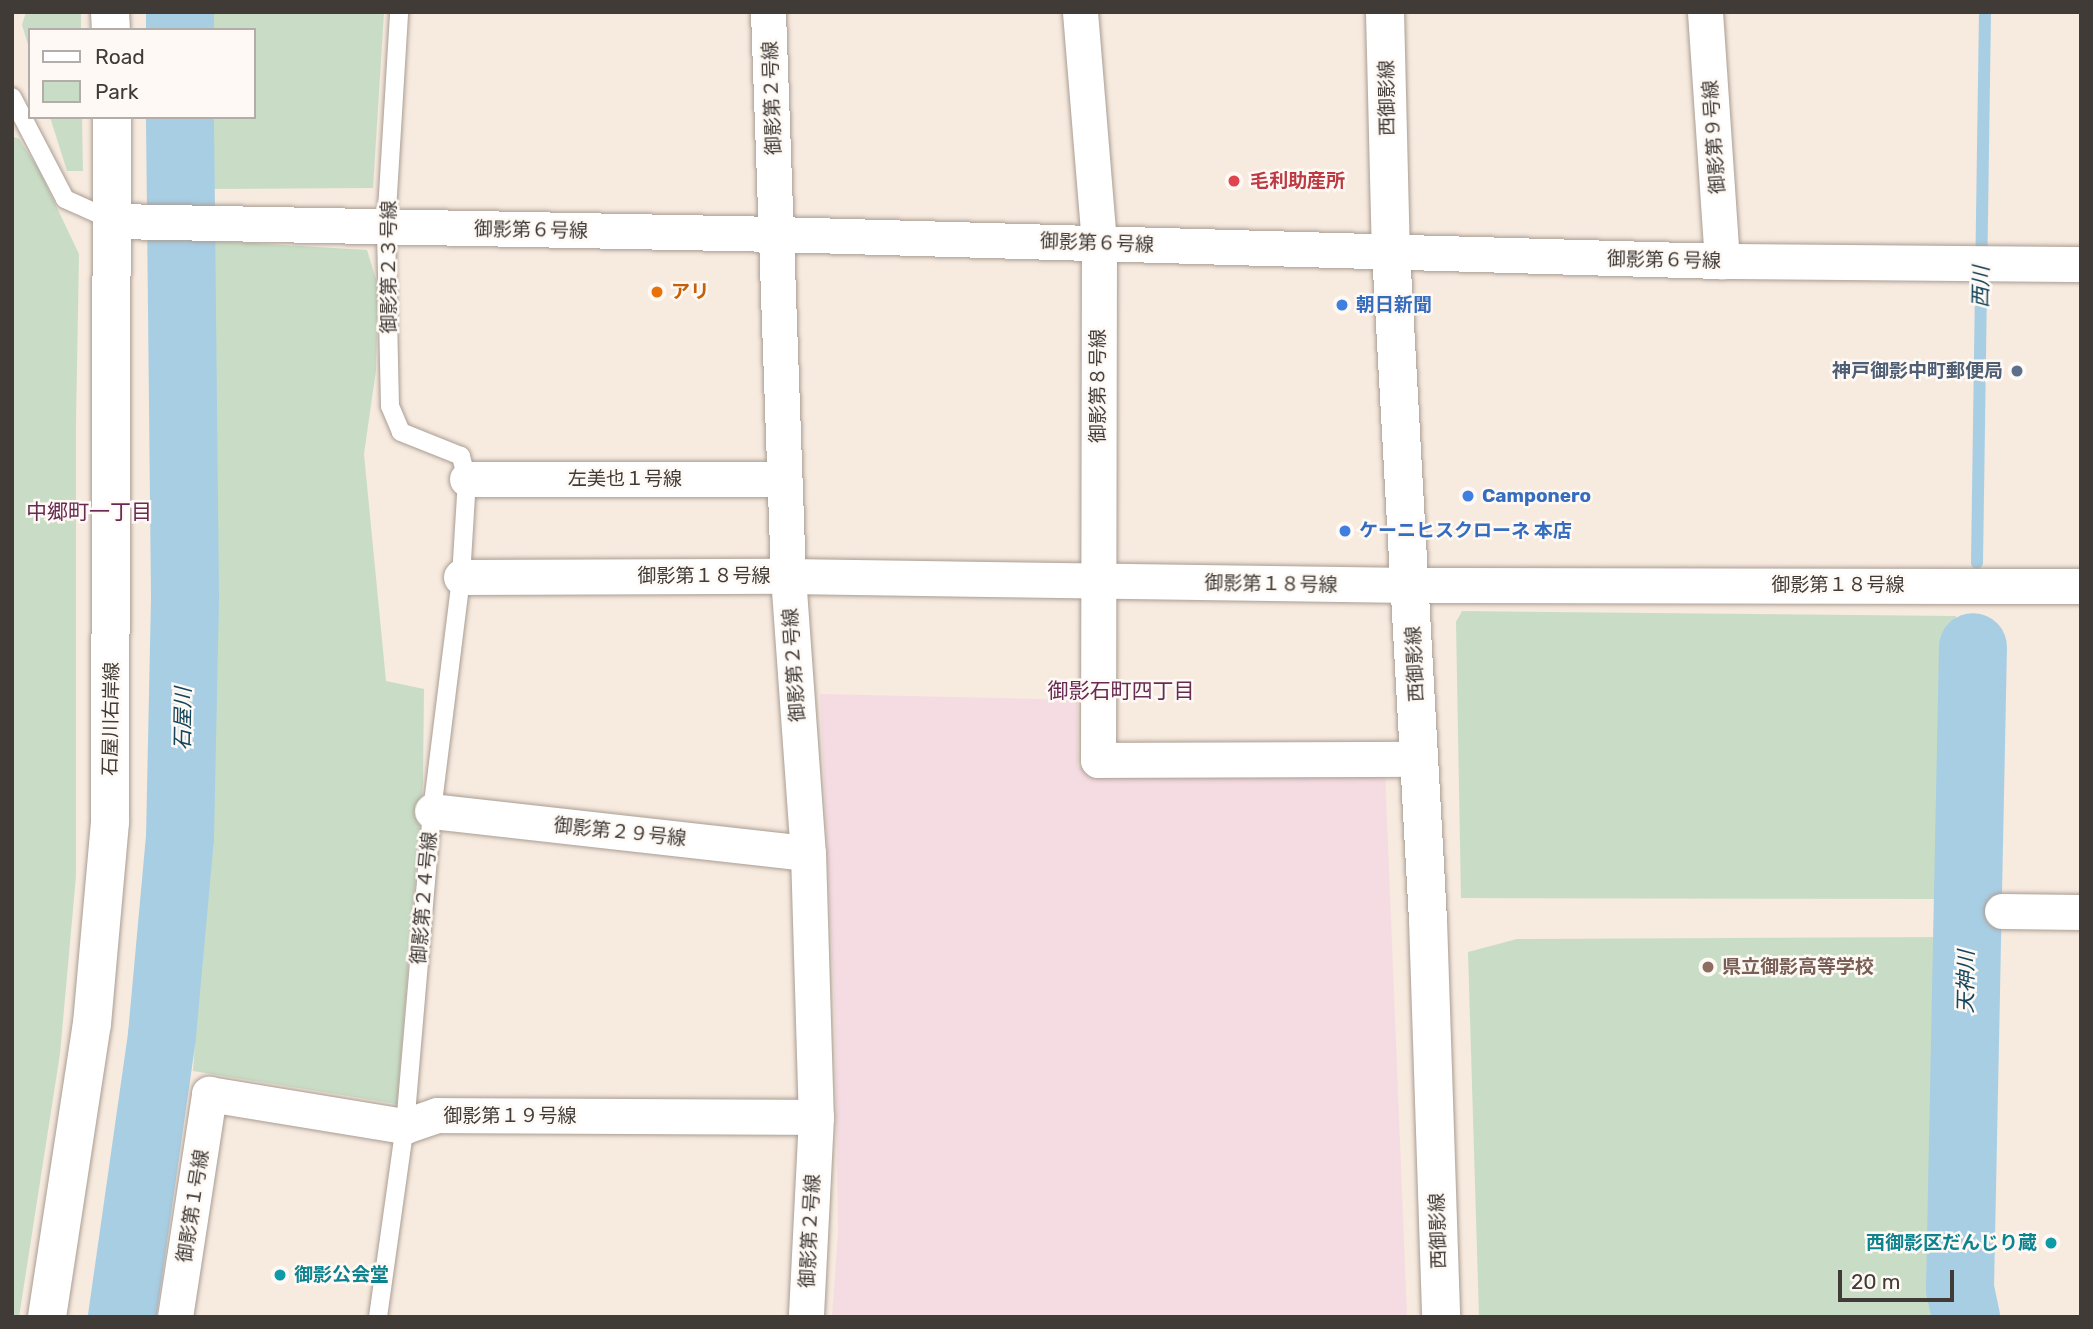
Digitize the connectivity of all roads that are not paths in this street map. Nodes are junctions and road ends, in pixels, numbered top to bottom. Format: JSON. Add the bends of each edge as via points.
{"nodes":[{"id":1,"x":399,"y":12,"type":"edge"},
{"id":2,"x":768,"y":12,"type":"edge"},
{"id":3,"x":1080,"y":12,"type":"edge"},
{"id":4,"x":1385,"y":12,"type":"edge"},
{"id":5,"x":1705,"y":12,"type":"edge"},
{"id":6,"x":12,"y":97,"type":"edge"},
{"id":7,"x":112,"y":119,"type":"edge"},
{"id":8,"x":114,"y":221,"type":"junction"},
{"id":9,"x":387,"y":227,"type":"junction"},
{"id":10,"x":777,"y":234,"type":"junction"},
{"id":11,"x":1099,"y":243,"type":"junction"},
{"id":12,"x":1391,"y":252,"type":"junction"},
{"id":13,"x":1722,"y":261,"type":"junction"},
{"id":14,"x":2081,"y":264,"type":"edge"},
{"id":15,"x":467,"y":479,"type":"junction"},
{"id":16,"x":784,"y":479,"type":"junction"},
{"id":17,"x":788,"y":576,"type":"junction"},
{"id":18,"x":461,"y":577,"type":"junction"},
{"id":19,"x":1097,"y":582,"type":"junction"},
{"id":20,"x":1411,"y":585,"type":"junction"},
{"id":21,"x":2081,"y":586,"type":"edge"},
{"id":22,"x":1420,"y":759,"type":"junction"},
{"id":23,"x":432,"y":811,"type":"junction"},
{"id":24,"x":808,"y":853,"type":"junction"},
{"id":25,"x":2002,"y":911,"type":"dead end"},
{"id":26,"x":2081,"y":912,"type":"edge"},
{"id":27,"x":208,"y":1094,"type":"joint"},
{"id":28,"x":816,"y":1117,"type":"junction"},
{"id":29,"x":405,"y":1126,"type":"junction"},
{"id":30,"x":47,"y":1317,"type":"edge"},
{"id":31,"x":175,"y":1317,"type":"edge"},
{"id":32,"x":378,"y":1317,"type":"edge"},
{"id":33,"x":806,"y":1317,"type":"edge"},
{"id":34,"x":1441,"y":1317,"type":"edge"}],
"edges":[{"from":1,"to":9,"type":"lane","name":"御影第２３号線"},
{"from":2,"to":10,"type":"street","name":"御影第２号線"},
{"from":3,"to":11,"type":"street","name":"御影第８号線"},
{"from":4,"to":12,"type":"street","name":"西御影線"},
{"from":5,"to":13,"type":"street","name":"御影第９号線"},
{"from":6,"to":8,"type":"lane","via":[[65,199]]},
{"from":7,"to":8,"type":"street","name":"石屋川右岸線"},
{"from":8,"to":9,"type":"street","name":"御影第６号線"},
{"from":8,"to":30,"type":"street","name":"石屋川右岸線","via":[[110,822],[93,1012]]},
{"from":9,"to":10,"type":"street","name":"御影第６号線"},
{"from":9,"to":15,"type":"lane","name":"御影第２３号線","via":[[390,406],[401,432],[461,456]]},
{"from":10,"to":11,"type":"street","name":"御影第６号線"},
{"from":10,"to":16,"type":"street","name":"御影第２号線"},
{"from":11,"to":12,"type":"street","name":"御影第６号線"},
{"from":11,"to":19,"type":"street","name":"御影第８号線"},
{"from":12,"to":13,"type":"street","name":"御影第６号線"},
{"from":12,"to":20,"type":"street","name":"西御影線"},
{"from":13,"to":14,"type":"street","name":"御影第６号線"},
{"from":15,"to":16,"type":"street","name":"左美也１号線"},
{"from":15,"to":18,"type":"lane","name":"御影第２４号線"},
{"from":16,"to":17,"type":"street","name":"御影第２号線"},
{"from":17,"to":18,"type":"street","name":"御影第１８号線"},
{"from":17,"to":19,"type":"street","name":"御影第１８号線"},
{"from":17,"to":24,"type":"street","name":"御影第２号線"},
{"from":18,"to":23,"type":"lane","name":"御影第２４号線"},
{"from":19,"to":20,"type":"street","name":"御影第１８号線"},
{"from":19,"to":22,"type":"street","name":"御影第８号線","via":[[1098,760]]},
{"from":20,"to":21,"type":"street","name":"御影第１８号線"},
{"from":20,"to":22,"type":"street","name":"西御影線"},
{"from":22,"to":34,"type":"street","name":"西御影線"},
{"from":23,"to":24,"type":"street","name":"御影第２９号線"},
{"from":23,"to":29,"type":"lane","name":"御影第２４号線"},
{"from":24,"to":28,"type":"street","name":"御影第２号線"},
{"from":25,"to":26,"type":"street"},
{"from":27,"to":29,"type":"street","name":"御影第１９号線"},
{"from":27,"to":31,"type":"street","name":"御影第１号線"},
{"from":28,"to":29,"type":"street","name":"御影第１９号線","via":[[437,1115]]},
{"from":28,"to":33,"type":"street","name":"御影第２号線"},
{"from":29,"to":32,"type":"lane","name":"御影第２４号線"}]}
